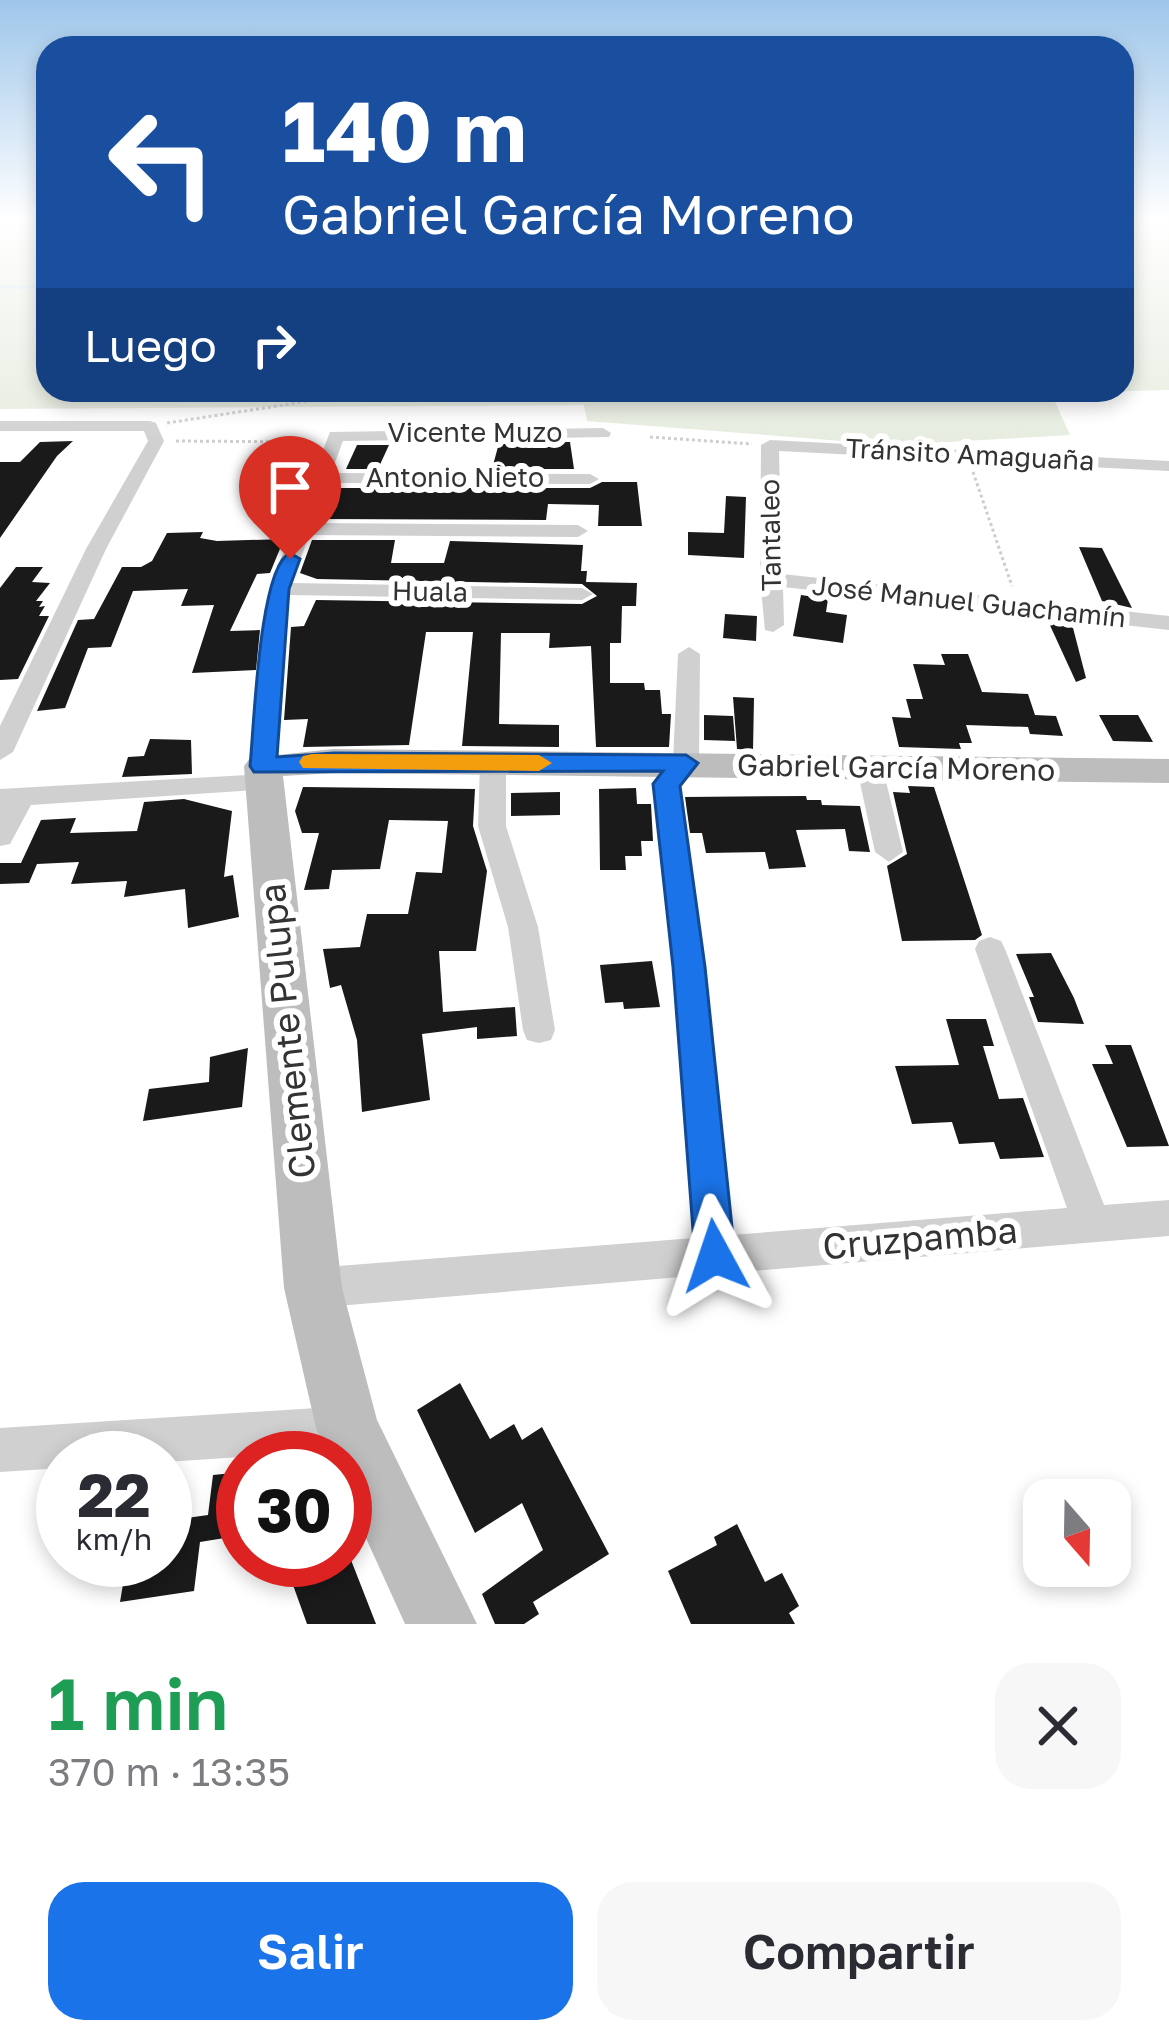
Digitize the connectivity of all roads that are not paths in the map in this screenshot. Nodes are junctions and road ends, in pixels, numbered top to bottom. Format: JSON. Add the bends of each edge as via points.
{"nodes":[{"id":1,"x":0,"y":426,"type":"edge"},
{"id":2,"x":603,"y":433,"type":"dead end"},
{"id":3,"x":340,"y":438,"type":"joint"},
{"id":4,"x":770,"y":445,"type":"joint"},
{"id":5,"x":1169,"y":466,"type":"edge"},
{"id":6,"x":320,"y":478,"type":"junction"},
{"id":7,"x":590,"y":478,"type":"dead end"},
{"id":8,"x":301,"y":529,"type":"junction"},
{"id":9,"x":578,"y":531,"type":"dead end"},
{"id":10,"x":770,"y":579,"type":"junction"},
{"id":11,"x":279,"y":589,"type":"junction"},
{"id":12,"x":582,"y":594,"type":"dead end"},
{"id":13,"x":1169,"y":623,"type":"edge"},
{"id":14,"x":772,"y":625,"type":"dead end"},
{"id":15,"x":689,"y":654,"type":"dead end"},
{"id":16,"x":0,"y":752,"type":"edge"},
{"id":17,"x":493,"y":763,"type":"junction"},
{"id":18,"x":686,"y":763,"type":"junction"},
{"id":19,"x":870,"y":770,"type":"junction"},
{"id":20,"x":1169,"y":772,"type":"edge"},
{"id":21,"x":263,"y":775,"type":"junction"},
{"id":22,"x":10,"y":798,"type":"edge"},
{"id":23,"x":0,"y":837,"type":"edge"},
{"id":24,"x":889,"y":852,"type":"dead end"},
{"id":25,"x":990,"y":950,"type":"dead end"},
{"id":26,"x":539,"y":1030,"type":"dead end"},
{"id":27,"x":1169,"y":1218,"type":"edge"},
{"id":28,"x":1092,"y":1224,"type":"junction"},
{"id":29,"x":715,"y":1256,"type":"junction"},
{"id":30,"x":313,"y":1288,"type":"junction"},
{"id":31,"x":348,"y":1428,"type":"junction"},
{"id":32,"x":0,"y":1450,"type":"edge"},
{"id":33,"x":442,"y":1624,"type":"edge"}],
"edges":[{"from":1,"to":16,"type":"street","via":[[153,434]]},
{"from":2,"to":3,"type":"street","name":"Vicente Muzo"},
{"from":3,"to":6,"type":"street","name":"Clemente Pulupa"},
{"from":4,"to":5,"type":"street","name":"Tránsito Amaguaña"},
{"from":4,"to":10,"type":"street","name":"Tantaleo"},
{"from":6,"to":7,"type":"street","name":"Antonio Nieto"},
{"from":6,"to":8,"type":"street","name":"Clemente Pulupa"},
{"from":8,"to":9,"type":"street"},
{"from":8,"to":11,"type":"street","name":"Clemente Pulupa"},
{"from":10,"to":13,"type":"street","name":"José Manuel Guachamín"},
{"from":10,"to":14,"type":"street","name":"Tantaleo"},
{"from":11,"to":12,"type":"street","name":"Huala"},
{"from":11,"to":21,"type":"street","name":"Clemente Pulupa"},
{"from":15,"to":18,"type":"street"},
{"from":17,"to":18,"type":"street","name":"Gabriel García Moreno"},
{"from":17,"to":21,"type":"street","name":"Gabriel García Moreno","via":[[334,761]]},
{"from":17,"to":26,"type":"street","via":[[492,826],[523,928]]},
{"from":18,"to":19,"type":"street","name":"Gabriel García Moreno"},
{"from":18,"to":29,"type":"street","via":[[666,784]]},
{"from":19,"to":20,"type":"street","name":"Gabriel García Moreno"},
{"from":19,"to":24,"type":"street"},
{"from":21,"to":22,"type":"street"},
{"from":21,"to":30,"type":"street","name":"Clemente Pulupa"},
{"from":22,"to":23,"type":"street"},
{"from":25,"to":28,"type":"street"},
{"from":27,"to":28,"type":"street","name":"Cruzpamba"},
{"from":28,"to":29,"type":"street","name":"Cruzpamba"},
{"from":29,"to":30,"type":"street","name":"Cruzpamba"},
{"from":30,"to":31,"type":"street","name":"Clemente Pulupa"},
{"from":31,"to":32,"type":"street"},
{"from":31,"to":33,"type":"street","name":"Clemente Pulupa"}]}
